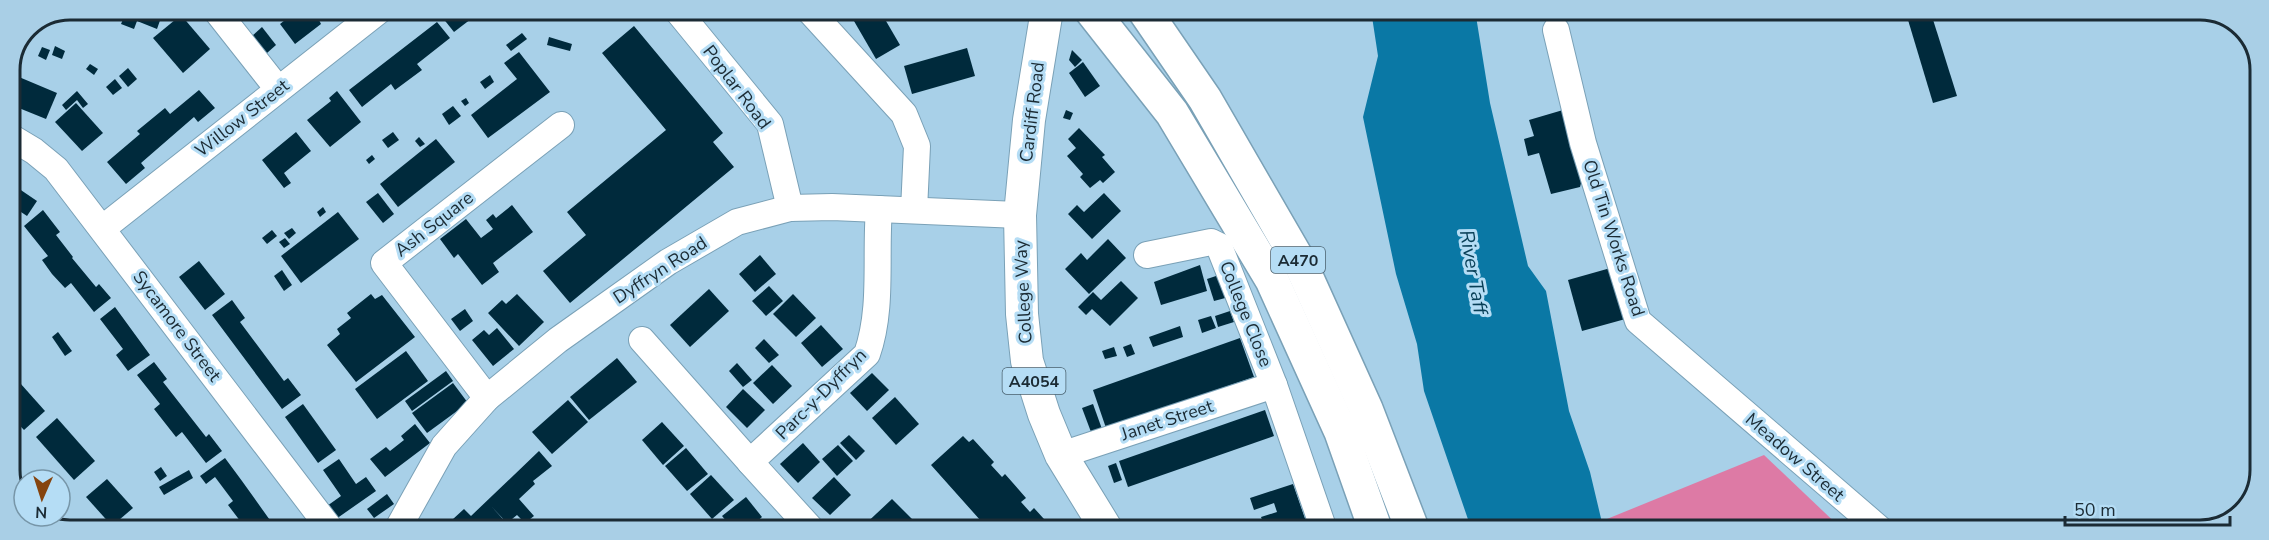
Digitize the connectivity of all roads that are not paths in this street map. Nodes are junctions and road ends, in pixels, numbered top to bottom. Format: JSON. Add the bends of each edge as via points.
{"nodes":[{"id":1,"x":224,"y":20,"type":"edge"},
{"id":2,"x":367,"y":20,"type":"edge"},
{"id":3,"x":685,"y":20,"type":"edge"},
{"id":4,"x":818,"y":20,"type":"edge"},
{"id":5,"x":1045,"y":20,"type":"edge"},
{"id":6,"x":1100,"y":20,"type":"edge"},
{"id":7,"x":1151,"y":20,"type":"edge"},
{"id":8,"x":1556,"y":30,"type":"dead end"},
{"id":9,"x":278,"y":89,"type":"junction"},
{"id":10,"x":561,"y":124,"type":"dead end"},
{"id":11,"x":20,"y":143,"type":"edge"},
{"id":12,"x":789,"y":208,"type":"junction"},
{"id":13,"x":879,"y":209,"type":"junction"},
{"id":14,"x":914,"y":210,"type":"junction"},
{"id":15,"x":1020,"y":215,"type":"junction"},
{"id":16,"x":102,"y":228,"type":"junction"},
{"id":17,"x":1147,"y":255,"type":"dead end"},
{"id":18,"x":642,"y":340,"type":"dead end"},
{"id":19,"x":1274,"y":385,"type":"junction"},
{"id":20,"x":487,"y":398,"type":"junction"},
{"id":21,"x":1737,"y":406,"type":"joint"},
{"id":22,"x":1061,"y":455,"type":"junction"},
{"id":23,"x":750,"y":462,"type":"junction"},
{"id":24,"x":323,"y":520,"type":"edge"},
{"id":25,"x":403,"y":520,"type":"edge"},
{"id":26,"x":793,"y":520,"type":"edge"},
{"id":27,"x":1101,"y":520,"type":"edge"},
{"id":28,"x":1320,"y":520,"type":"edge"},
{"id":29,"x":1372,"y":520,"type":"edge"},
{"id":30,"x":1409,"y":520,"type":"edge"},
{"id":31,"x":1868,"y":520,"type":"edge"}],
"edges":[{"from":1,"to":9,"type":"street"},
{"from":2,"to":9,"type":"street","name":"Willow Street"},
{"from":3,"to":12,"type":"street","name":"Poplar Road","via":[[771,124]]},
{"from":4,"to":14,"type":"street","via":[[904,114],[917,146]]},
{"from":5,"to":15,"type":"main road","name":"Cardiff Road","number":"A4054","via":[[1029,120]]},
{"from":6,"to":29,"type":"highway","number":"A470","via":[[1172,113],[1272,280],[1341,432]]},
{"from":7,"to":30,"type":"highway","number":"A470","via":[[1205,99],[1301,265],[1366,409]]},
{"from":8,"to":21,"type":"street","name":"Old Tin Works Road","via":[[1583,143],[1638,321]]},
{"from":9,"to":16,"type":"street","name":"Willow Street"},
{"from":10,"to":20,"type":"street","name":"Ash Square","via":[[384,263]]},
{"from":11,"to":16,"type":"street","name":"Sycamore Street","via":[[56,169]]},
{"from":12,"to":13,"type":"street","name":"Dyffryn Road"},
{"from":12,"to":20,"type":"street","name":"Dyffryn Road","via":[[737,222],[668,262],[558,340]]},
{"from":13,"to":14,"type":"street","name":"Dyffryn Road"},
{"from":13,"to":23,"type":"street","name":"Parc-y-Dyffryn","via":[[876,305],[867,354]]},
{"from":14,"to":15,"type":"street","name":"Dyffryn Road"},
{"from":15,"to":22,"type":"main road","name":"College Way","number":"A4054","via":[[1022,314],[1028,361]]},
{"from":16,"to":24,"type":"street","name":"Sycamore Street"},
{"from":17,"to":19,"type":"street","name":"College Close","via":[[1211,242],[1219,246]]},
{"from":18,"to":23,"type":"street"},
{"from":19,"to":22,"type":"street","name":"Janet Street"},
{"from":19,"to":28,"type":"street","name":"College Close"},
{"from":20,"to":25,"type":"street","name":"Dyffryn Road","via":[[444,446]]},
{"from":21,"to":31,"type":"street","name":"Meadow Street"},
{"from":22,"to":27,"type":"main road","name":"College Way","number":"A4054"},
{"from":23,"to":26,"type":"street"}]}
